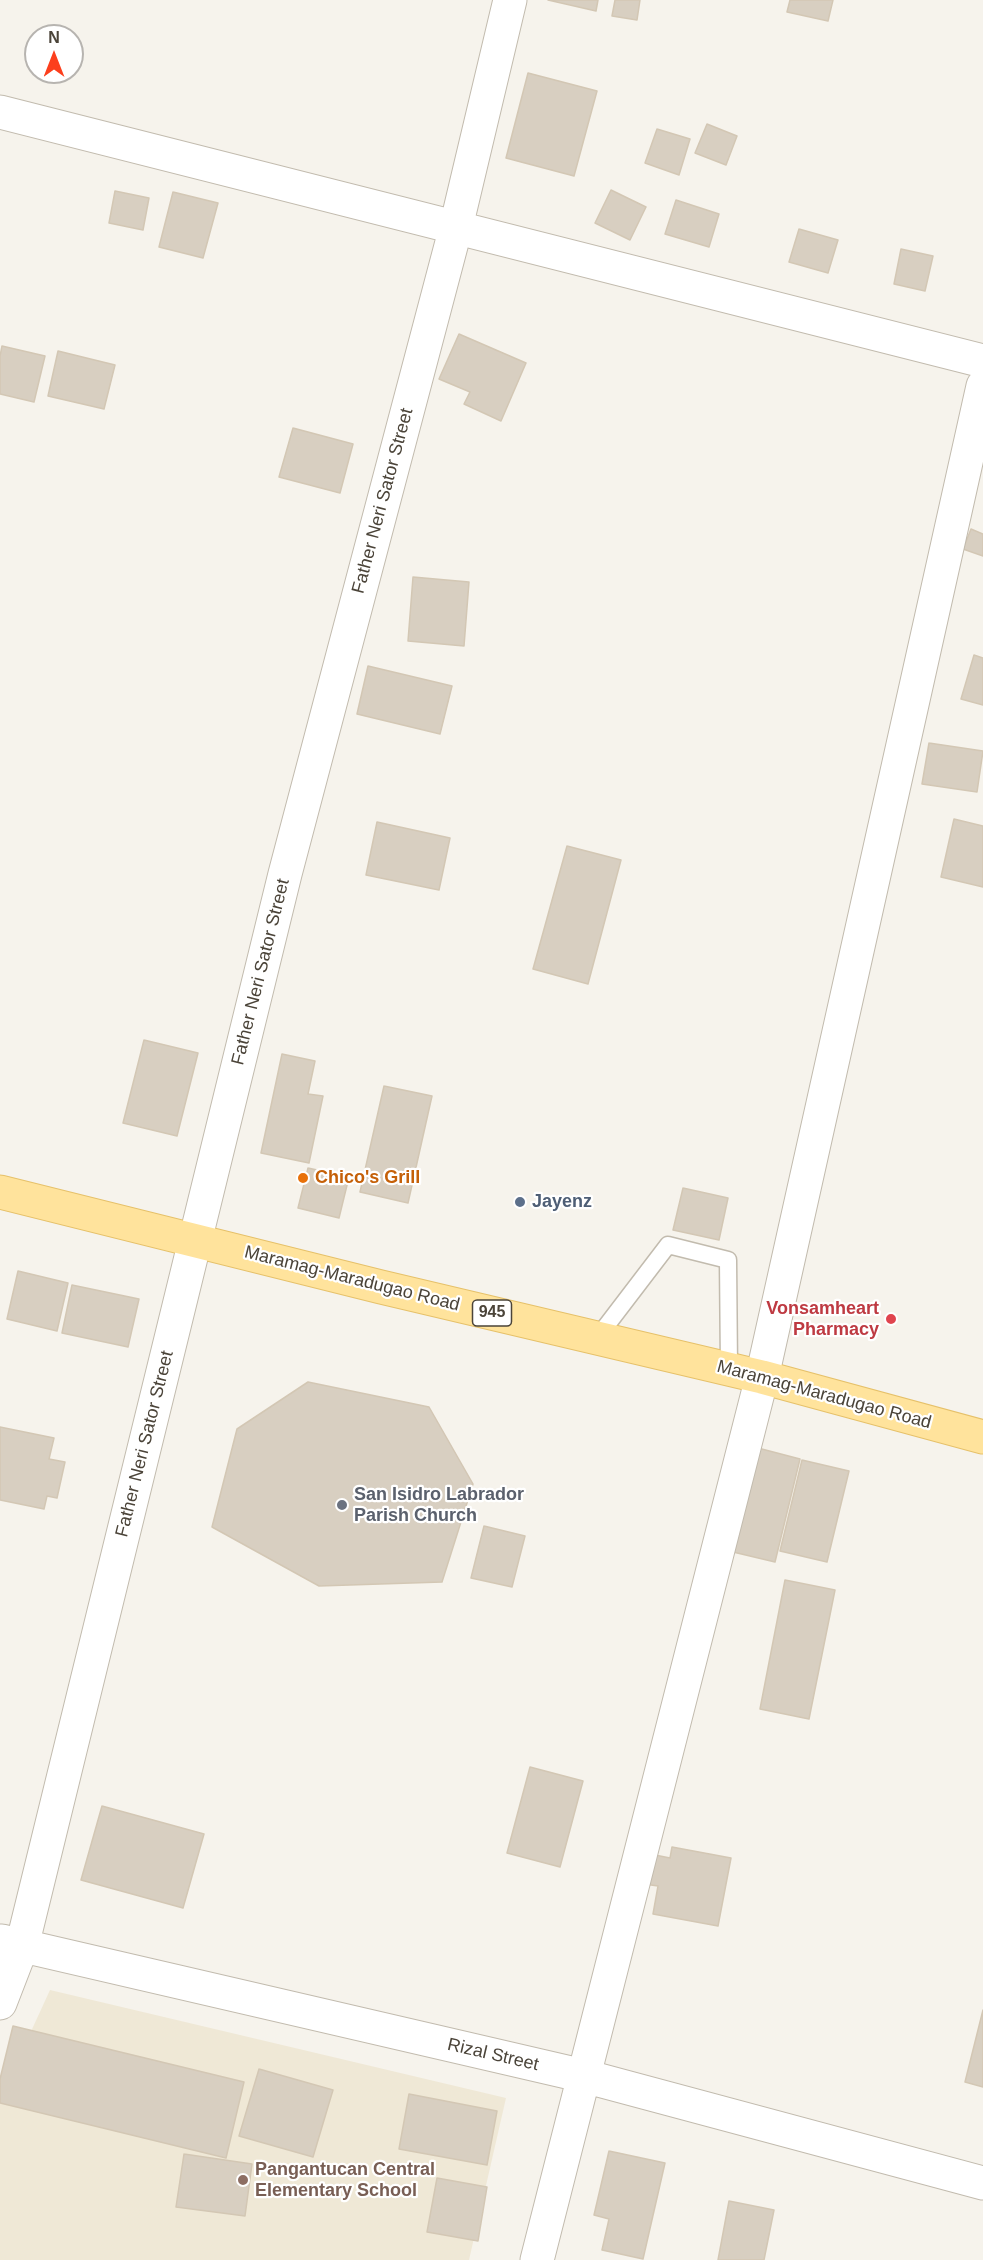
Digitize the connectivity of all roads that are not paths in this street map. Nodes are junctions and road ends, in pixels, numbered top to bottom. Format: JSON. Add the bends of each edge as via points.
{"nodes":[{"id":1,"x":510,"y":0,"type":"edge"},
{"id":2,"x":0,"y":112,"type":"edge"},
{"id":3,"x":456,"y":227,"type":"junction"},
{"id":4,"x":983,"y":361,"type":"edge"},
{"id":5,"x":983,"y":386,"type":"edge"},
{"id":6,"x":0,"y":1192,"type":"edge"},
{"id":7,"x":195,"y":1241,"type":"junction"},
{"id":8,"x":597,"y":1338,"type":"junction"},
{"id":9,"x":729,"y":1369,"type":"junction"},
{"id":10,"x":762,"y":1377,"type":"junction"},
{"id":11,"x":983,"y":1437,"type":"edge"},
{"id":12,"x":11,"y":1943,"type":"edge"},
{"id":13,"x":0,"y":2003,"type":"edge"},
{"id":14,"x":585,"y":2076,"type":"junction"},
{"id":15,"x":983,"y":2183,"type":"edge"},
{"id":16,"x":537,"y":2260,"type":"edge"}],
"edges":[{"from":1,"to":3,"type":"street","name":"Father Neri Sator Street"},
{"from":2,"to":3,"type":"street"},
{"from":3,"to":4,"type":"street"},
{"from":3,"to":7,"type":"street","name":"Father Neri Sator Street","via":[[285,874]]},
{"from":5,"to":10,"type":"street"},
{"from":6,"to":7,"type":"main road","name":"Maramag-Maradugao Road","number":"945"},
{"from":7,"to":8,"type":"main road","name":"Maramag-Maradugao Road","number":"945"},
{"from":7,"to":12,"type":"street","name":"Father Neri Sator Street"},
{"from":8,"to":9,"type":"main road","name":"Maramag-Maradugao Road","number":"945"},
{"from":8,"to":9,"type":"lane","via":[[668,1245],[728,1260]]},
{"from":9,"to":10,"type":"main road","name":"Maramag-Maradugao Road","number":"945"},
{"from":10,"to":11,"type":"main road","name":"Maramag-Maradugao Road","number":"945"},
{"from":10,"to":14,"type":"street"},
{"from":12,"to":13,"type":"street","name":"Father Neri Sator Street"},
{"from":12,"to":14,"type":"street","name":"Rizal Street"},
{"from":14,"to":15,"type":"street","name":"Rizal Street"},
{"from":14,"to":16,"type":"street"}]}
